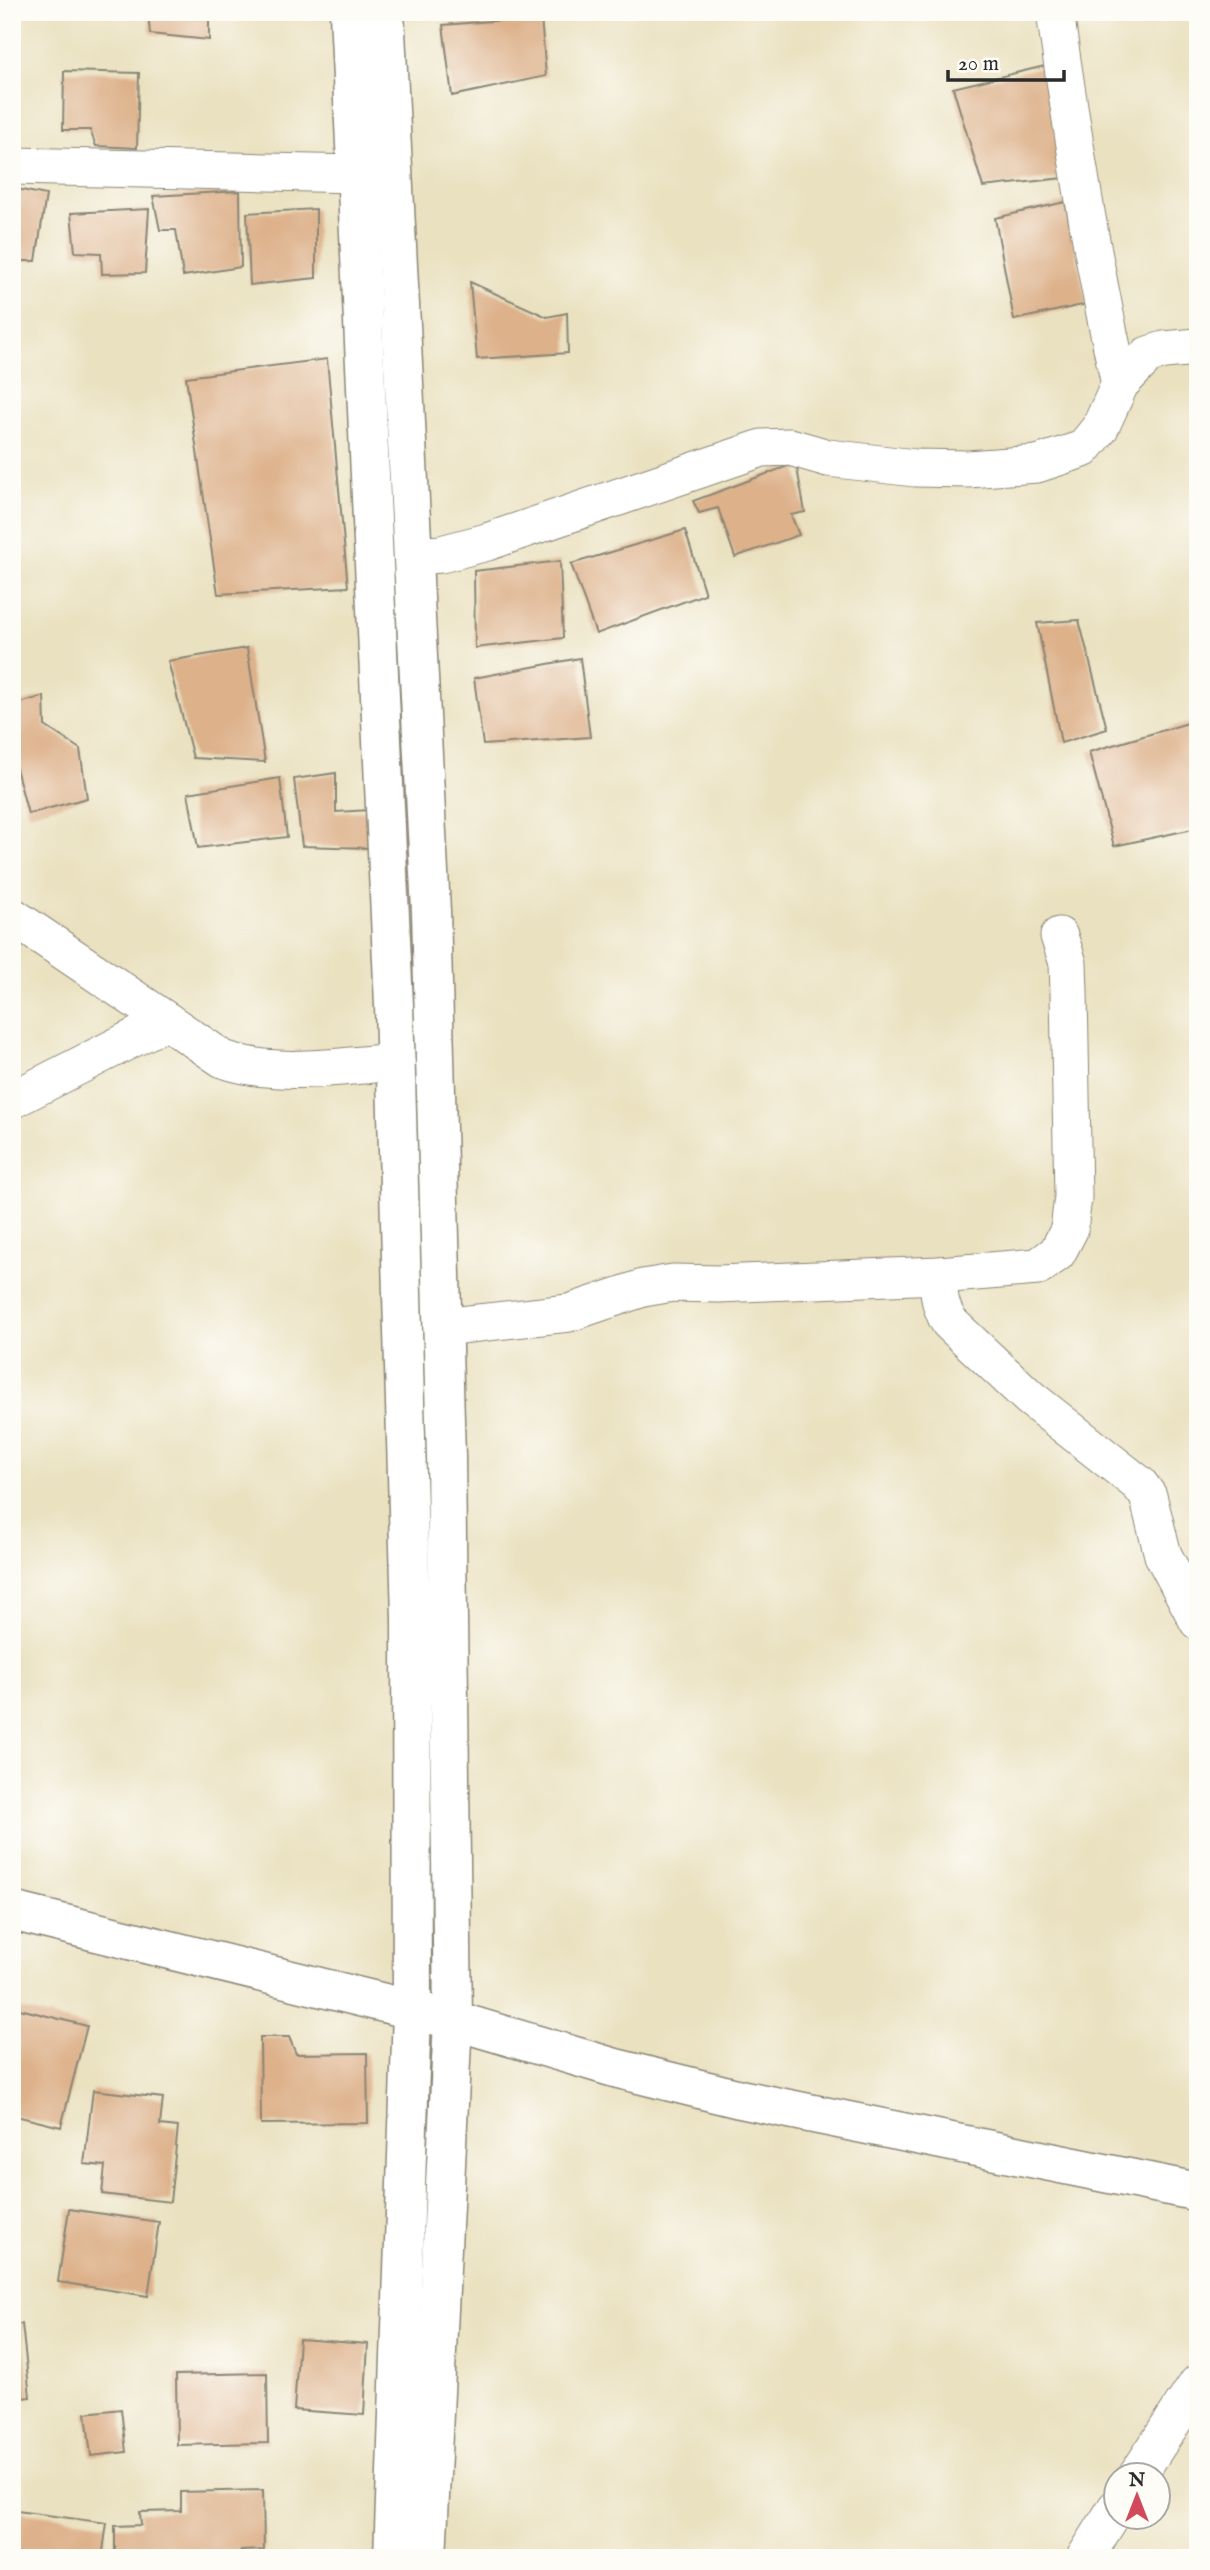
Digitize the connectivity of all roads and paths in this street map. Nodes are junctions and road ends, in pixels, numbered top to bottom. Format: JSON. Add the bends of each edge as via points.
{"nodes":[{"id":1,"x":349,"y":12,"type":"edge"},
{"id":2,"x":385,"y":12,"type":"edge"},
{"id":3,"x":1055,"y":12,"type":"edge"},
{"id":4,"x":12,"y":166,"type":"edge"},
{"id":5,"x":356,"y":174,"type":"junction"},
{"id":6,"x":1198,"y":347,"type":"edge"},
{"id":7,"x":1120,"y":384,"type":"junction"},
{"id":8,"x":413,"y":556,"type":"junction"},
{"id":9,"x":12,"y":915,"type":"edge"},
{"id":10,"x":1059,"y":936,"type":"dead end"},
{"id":11,"x":167,"y":1021,"type":"junction"},
{"id":12,"x":396,"y":1062,"type":"junction"},
{"id":13,"x":12,"y":1100,"type":"edge"},
{"id":14,"x":939,"y":1275,"type":"junction"},
{"id":15,"x":442,"y":1327,"type":"junction"},
{"id":16,"x":1198,"y":1621,"type":"edge"},
{"id":17,"x":12,"y":1911,"type":"edge"},
{"id":18,"x":412,"y":2012,"type":"junction"},
{"id":19,"x":453,"y":2020,"type":"junction"},
{"id":20,"x":1198,"y":2192,"type":"edge"},
{"id":21,"x":1198,"y":2383,"type":"edge"},
{"id":22,"x":1146,"y":2462,"type":"edge"},
{"id":23,"x":1102,"y":2530,"type":"edge"},
{"id":24,"x":393,"y":2558,"type":"edge"},
{"id":25,"x":427,"y":2558,"type":"edge"},
{"id":26,"x":1085,"y":2558,"type":"edge"}],
"edges":[{"from":1,"to":5,"type":"main road"},
{"from":2,"to":8,"type":"main road"},
{"from":3,"to":7,"type":"street","via":[[1082,198]]},
{"from":4,"to":5,"type":"street"},
{"from":5,"to":12,"type":"main road"},
{"from":6,"to":7,"type":"street","via":[[1164,349],[1149,355]]},
{"from":7,"to":8,"type":"street","via":[[1100,428],[1083,449],[1037,464],[915,468],[828,458],[790,447],[762,448],[487,542]]},
{"from":8,"to":15,"type":"main road","via":[[431,911]]},
{"from":9,"to":11,"type":"street"},
{"from":10,"to":14,"type":"street","via":[[1068,963],[1069,992],[1073,1198],[1069,1230],[1057,1253],[1038,1267]]},
{"from":11,"to":12,"type":"street","via":[[223,1059],[245,1066],[283,1069]]},
{"from":11,"to":13,"type":"street"},
{"from":12,"to":18,"type":"main road","via":[[411,1619]]},
{"from":14,"to":15,"type":"street","via":[[673,1283],[643,1288],[569,1313]]},
{"from":14,"to":16,"type":"street","via":[[938,1295],[949,1322],[1030,1398],[1126,1473],[1148,1496],[1163,1555]]},
{"from":15,"to":19,"type":"main road"},
{"from":17,"to":18,"type":"main road"},
{"from":18,"to":19,"type":"main road"},
{"from":18,"to":24,"type":"main road"},
{"from":19,"to":20,"type":"main road","via":[[740,2099]]},
{"from":19,"to":25,"type":"main road"},
{"from":21,"to":22,"type":"street"},
{"from":23,"to":26,"type":"street"}]}
